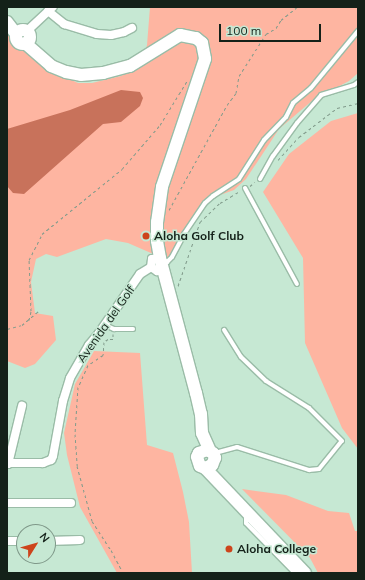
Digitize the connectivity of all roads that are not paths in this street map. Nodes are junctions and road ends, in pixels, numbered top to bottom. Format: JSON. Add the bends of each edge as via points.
{"nodes":[{"id":1,"x":50,"y":9,"type":"edge"},
{"id":2,"x":7,"y":22,"type":"edge"},
{"id":3,"x":132,"y":28,"type":"dead end"},
{"id":4,"x":358,"y":31,"type":"edge"},
{"id":5,"x":22,"y":32,"type":"junction"},
{"id":6,"x":358,"y":82,"type":"edge"},
{"id":7,"x":260,"y":179,"type":"road end"},
{"id":8,"x":245,"y":188,"type":"road end"},
{"id":9,"x":161,"y":262,"type":"junction"},
{"id":10,"x":151,"y":267,"type":"junction"},
{"id":11,"x":297,"y":284,"type":"dead end"},
{"id":12,"x":105,"y":325,"type":"junction"},
{"id":13,"x":133,"y":329,"type":"dead end"},
{"id":14,"x":224,"y":330,"type":"dead end"},
{"id":15,"x":22,"y":406,"type":"dead end"},
{"id":16,"x":202,"y":433,"type":"junction"},
{"id":17,"x":211,"y":459,"type":"junction"},
{"id":18,"x":7,"y":464,"type":"edge"},
{"id":19,"x":71,"y":502,"type":"dead end"},
{"id":20,"x":7,"y":503,"type":"edge"},
{"id":21,"x":246,"y":511,"type":"junction"},
{"id":22,"x":80,"y":540,"type":"dead end"},
{"id":23,"x":56,"y":541,"type":"edge"},
{"id":24,"x":295,"y":573,"type":"edge"},
{"id":25,"x":305,"y":573,"type":"edge"},
{"id":26,"x":315,"y":573,"type":"edge"}],
"edges":[{"from":1,"to":3,"type":"street","via":[[64,24],[97,34],[111,35]]},
{"from":1,"to":5,"type":"street"},
{"from":2,"to":5,"type":"street"},
{"from":4,"to":9,"type":"lane","via":[[311,88],[294,103],[286,118],[264,140],[239,179],[205,203],[169,261]]},
{"from":5,"to":9,"type":"street","via":[[17,40],[25,43],[51,66],[81,75],[103,73],[130,66],[180,35],[196,38],[202,44],[205,59],[162,187],[157,222]]},
{"from":6,"to":7,"type":"lane","via":[[321,95],[273,156]]},
{"from":8,"to":11,"type":"lane"},
{"from":9,"to":10,"type":"street","via":[[157,271]]},
{"from":9,"to":10,"type":"street","name":"Avenida del Golf","via":[[152,259]]},
{"from":9,"to":16,"type":"street","via":[[196,392]]},
{"from":10,"to":12,"type":"street","name":"Avenida del Golf","via":[[140,274]]},
{"from":12,"to":13,"type":"lane","via":[[114,329]]},
{"from":12,"to":18,"type":"street","name":"Avenida del Golf","via":[[88,345],[70,378],[51,460],[42,463]]},
{"from":14,"to":17,"type":"lane","via":[[241,356],[266,381],[309,408],[342,442],[319,469],[309,470],[237,447]]},
{"from":15,"to":18,"type":"street"},
{"from":16,"to":17,"type":"street"},
{"from":16,"to":17,"type":"street","via":[[198,441],[197,457],[200,466]]},
{"from":17,"to":21,"type":"street"},
{"from":17,"to":26,"type":"street","via":[[224,478]]},
{"from":19,"to":20,"type":"street"},
{"from":21,"to":24,"type":"lane","via":[[246,524]]},
{"from":21,"to":25,"type":"street"},
{"from":22,"to":23,"type":"street"}]}
